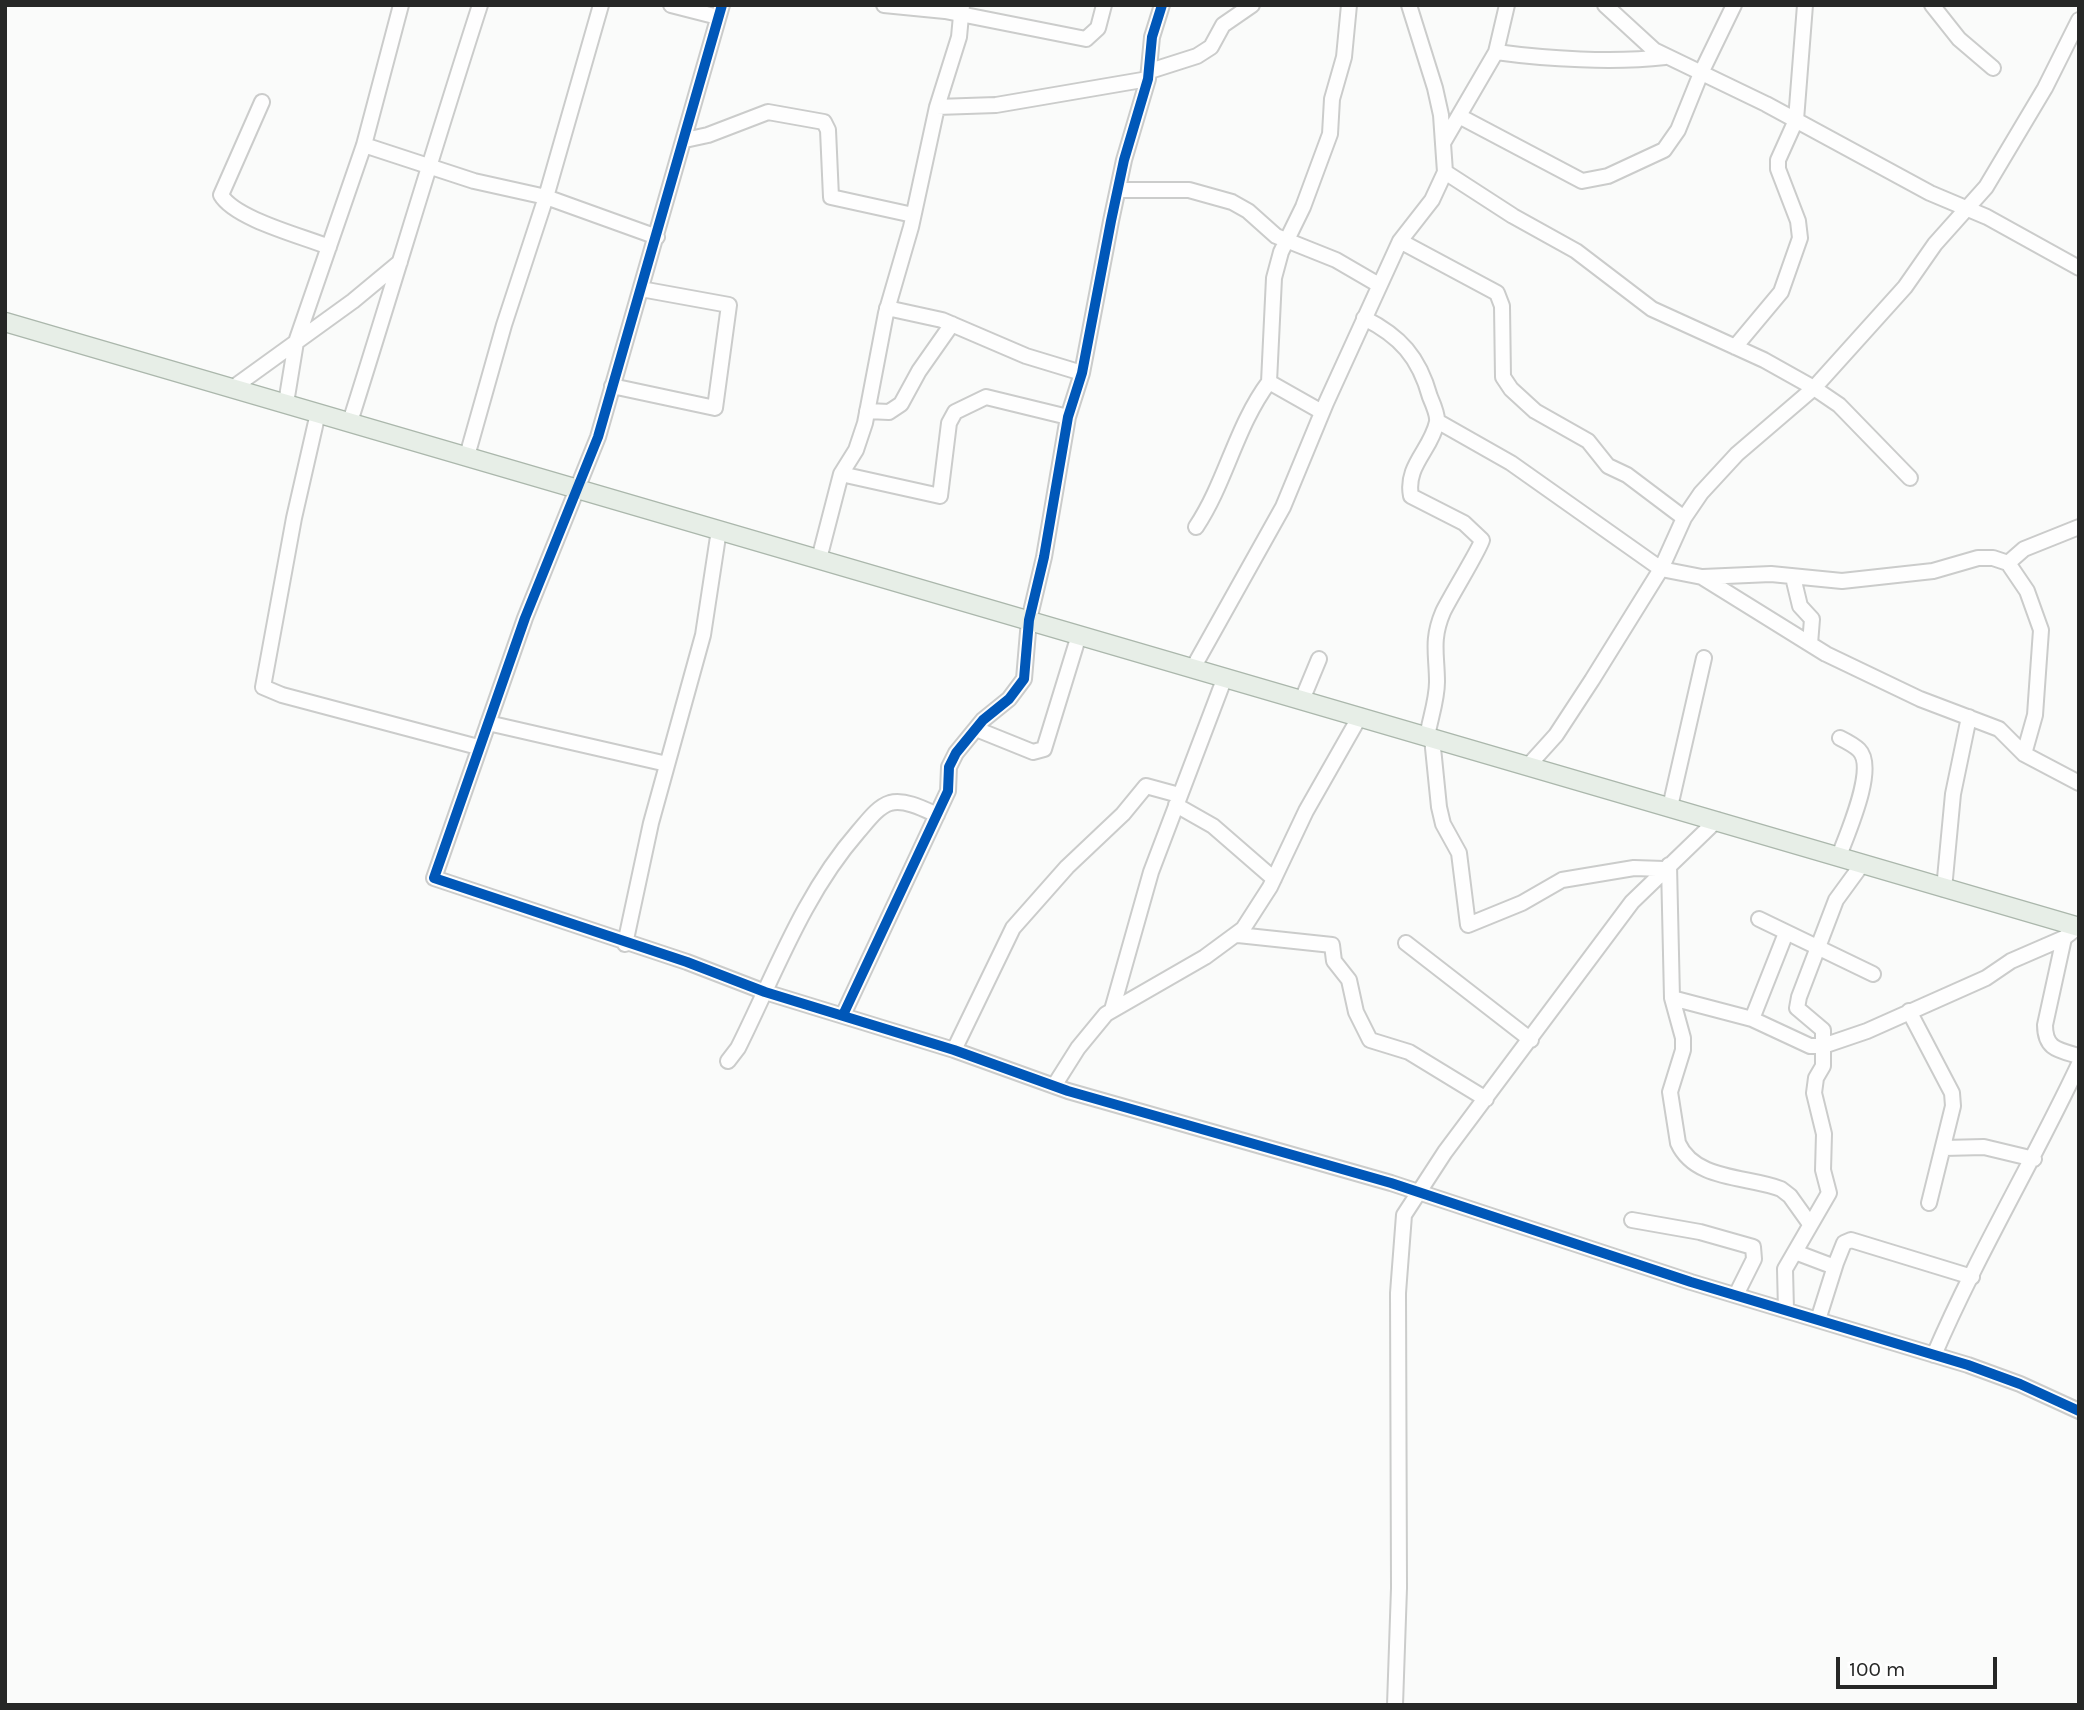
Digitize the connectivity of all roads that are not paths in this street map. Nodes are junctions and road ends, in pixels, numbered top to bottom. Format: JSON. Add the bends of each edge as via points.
{"nodes":[{"id":1,"x":401,"y":5,"type":"edge"},
{"id":2,"x":480,"y":5,"type":"edge"},
{"id":3,"x":601,"y":5,"type":"edge"},
{"id":4,"x":671,"y":5,"type":"edge"},
{"id":5,"x":884,"y":5,"type":"edge"},
{"id":6,"x":1104,"y":5,"type":"edge"},
{"id":7,"x":1163,"y":5,"type":"edge"},
{"id":8,"x":1252,"y":5,"type":"edge"},
{"id":9,"x":1349,"y":5,"type":"edge"},
{"id":10,"x":1409,"y":5,"type":"edge"},
{"id":11,"x":1507,"y":5,"type":"edge"},
{"id":12,"x":1605,"y":5,"type":"edge"},
{"id":13,"x":1734,"y":5,"type":"edge"},
{"id":14,"x":1805,"y":5,"type":"edge"},
{"id":15,"x":1932,"y":5,"type":"edge"},
{"id":16,"x":962,"y":10,"type":"edge"},
{"id":17,"x":720,"y":11,"type":"edge"},
{"id":18,"x":2079,"y":20,"type":"edge"},
{"id":19,"x":1496,"y":52,"type":"junction"},
{"id":20,"x":1666,"y":57,"type":"junction"},
{"id":21,"x":1993,"y":68,"type":"dead end"},
{"id":22,"x":1700,"y":74,"type":"junction"},
{"id":23,"x":1149,"y":75,"type":"junction"},
{"id":24,"x":262,"y":102,"type":"dead end"},
{"id":25,"x":937,"y":107,"type":"junction"},
{"id":26,"x":1459,"y":116,"type":"junction"},
{"id":27,"x":1796,"y":120,"type":"junction"},
{"id":28,"x":685,"y":140,"type":"junction"},
{"id":29,"x":1443,"y":143,"type":"junction"},
{"id":30,"x":364,"y":145,"type":"junction"},
{"id":31,"x":431,"y":168,"type":"junction"},
{"id":32,"x":1445,"y":172,"type":"junction"},
{"id":33,"x":1120,"y":190,"type":"junction"},
{"id":34,"x":546,"y":197,"type":"junction"},
{"id":35,"x":1968,"y":209,"type":"junction"},
{"id":36,"x":913,"y":215,"type":"junction"},
{"id":37,"x":657,"y":237,"type":"junction"},
{"id":38,"x":1400,"y":241,"type":"junction"},
{"id":39,"x":1287,"y":242,"type":"junction"},
{"id":40,"x":328,"y":247,"type":"junction"},
{"id":41,"x":401,"y":261,"type":"junction"},
{"id":42,"x":2079,"y":268,"type":"edge"},
{"id":43,"x":1379,"y":285,"type":"junction"},
{"id":44,"x":641,"y":289,"type":"junction"},
{"id":45,"x":887,"y":308,"type":"junction"},
{"id":46,"x":1364,"y":318,"type":"junction"},
{"id":47,"x":5,"y":323,"type":"edge"},
{"id":48,"x":952,"y":324,"type":"junction"},
{"id":49,"x":296,"y":342,"type":"junction"},
{"id":50,"x":1735,"y":347,"type":"junction"},
{"id":51,"x":1082,"y":373,"type":"junction"},
{"id":52,"x":1269,"y":382,"type":"junction"},
{"id":53,"x":612,"y":386,"type":"junction"},
{"id":54,"x":234,"y":387,"type":"junction"},
{"id":55,"x":1814,"y":388,"type":"junction"},
{"id":56,"x":286,"y":403,"type":"junction"},
{"id":57,"x":867,"y":411,"type":"junction"},
{"id":58,"x":1322,"y":412,"type":"junction"},
{"id":59,"x":318,"y":413,"type":"junction"},
{"id":60,"x":1068,"y":417,"type":"junction"},
{"id":61,"x":1437,"y":421,"type":"junction"},
{"id":62,"x":350,"y":422,"type":"junction"},
{"id":63,"x":467,"y":456,"type":"junction"},
{"id":64,"x":841,"y":474,"type":"junction"},
{"id":65,"x":1910,"y":478,"type":"dead end"},
{"id":66,"x":578,"y":488,"type":"junction"},
{"id":67,"x":1684,"y":518,"type":"junction"},
{"id":68,"x":1196,"y":527,"type":"dead end"},
{"id":69,"x":2079,"y":527,"type":"edge"},
{"id":70,"x":719,"y":530,"type":"junction"},
{"id":71,"x":819,"y":559,"type":"junction"},
{"id":72,"x":2008,"y":563,"type":"junction"},
{"id":73,"x":1661,"y":569,"type":"junction"},
{"id":74,"x":1702,"y":576,"type":"junction"},
{"id":75,"x":1793,"y":577,"type":"junction"},
{"id":76,"x":1029,"y":620,"type":"junction"},
{"id":77,"x":1079,"y":635,"type":"junction"},
{"id":78,"x":1810,"y":644,"type":"junction"},
{"id":79,"x":1704,"y":658,"type":"dead end"},
{"id":80,"x":1318,"y":659,"type":"dead end"},
{"id":81,"x":1193,"y":668,"type":"junction"},
{"id":82,"x":1225,"y":677,"type":"junction"},
{"id":83,"x":1302,"y":700,"type":"junction"},
{"id":84,"x":1360,"y":716,"type":"junction"},
{"id":85,"x":1969,"y":717,"type":"junction"},
{"id":86,"x":488,"y":723,"type":"junction"},
{"id":87,"x":976,"y":729,"type":"junction"},
{"id":88,"x":1429,"y":737,"type":"junction"},
{"id":89,"x":1840,"y":738,"type":"dead end"},
{"id":90,"x":478,"y":747,"type":"junction"},
{"id":91,"x":2024,"y":754,"type":"junction"},
{"id":92,"x":667,"y":764,"type":"junction"},
{"id":93,"x":1528,"y":766,"type":"junction"},
{"id":94,"x":2079,"y":783,"type":"edge"},
{"id":95,"x":1177,"y":800,"type":"junction"},
{"id":96,"x":1670,"y":807,"type":"junction"},
{"id":97,"x":937,"y":815,"type":"junction"},
{"id":98,"x":1717,"y":820,"type":"junction"},
{"id":99,"x":1839,"y":856,"type":"junction"},
{"id":100,"x":1863,"y":863,"type":"junction"},
{"id":101,"x":1666,"y":867,"type":"junction"},
{"id":102,"x":1274,"y":879,"type":"junction"},
{"id":103,"x":1944,"y":888,"type":"junction"},
{"id":104,"x":1759,"y":919,"type":"dead end"},
{"id":105,"x":2074,"y":931,"type":"edge"},
{"id":106,"x":1786,"y":933,"type":"junction"},
{"id":107,"x":1238,"y":935,"type":"junction"},
{"id":108,"x":1406,"y":943,"type":"dead end"},
{"id":109,"x":625,"y":944,"type":"junction"},
{"id":110,"x":1818,"y":948,"type":"junction"},
{"id":111,"x":1873,"y":974,"type":"dead end"},
{"id":112,"x":765,"y":992,"type":"junction"},
{"id":113,"x":1672,"y":998,"type":"junction"},
{"id":114,"x":1112,"y":1010,"type":"junction"},
{"id":115,"x":1909,"y":1012,"type":"junction"},
{"id":116,"x":843,"y":1015,"type":"junction"},
{"id":117,"x":1752,"y":1019,"type":"junction"},
{"id":118,"x":1531,"y":1040,"type":"junction"},
{"id":119,"x":1823,"y":1046,"type":"junction"},
{"id":120,"x":954,"y":1050,"type":"junction"},
{"id":121,"x":2079,"y":1056,"type":"edge"},
{"id":122,"x":728,"y":1060,"type":"dead end"},
{"id":123,"x":2079,"y":1064,"type":"edge"},
{"id":124,"x":1054,"y":1087,"type":"junction"},
{"id":125,"x":1486,"y":1099,"type":"junction"},
{"id":126,"x":1944,"y":1148,"type":"junction"},
{"id":127,"x":2034,"y":1159,"type":"junction"},
{"id":128,"x":1419,"y":1191,"type":"junction"},
{"id":129,"x":1929,"y":1203,"type":"dead end"},
{"id":130,"x":1632,"y":1220,"type":"dead end"},
{"id":131,"x":1810,"y":1224,"type":"junction"},
{"id":132,"x":1795,"y":1252,"type":"junction"},
{"id":133,"x":1836,"y":1264,"type":"junction"},
{"id":134,"x":1972,"y":1277,"type":"junction"},
{"id":135,"x":1736,"y":1295,"type":"junction"},
{"id":136,"x":1786,"y":1310,"type":"junction"},
{"id":137,"x":1818,"y":1320,"type":"junction"},
{"id":138,"x":1934,"y":1355,"type":"junction"},
{"id":139,"x":2079,"y":1412,"type":"edge"},
{"id":140,"x":1395,"y":1705,"type":"edge"}],
"edges":[{"from":1,"to":30,"type":"street"},
{"from":2,"to":31,"type":"street"},
{"from":3,"to":34,"type":"street"},
{"from":4,"to":17,"type":"street"},
{"from":5,"to":16,"type":"street"},
{"from":6,"to":16,"type":"street","via":[[1098,28],[1086,39]]},
{"from":7,"to":23,"type":"street","via":[[1152,37]]},
{"from":8,"to":23,"type":"street","via":[[1218,30],[1211,47]]},
{"from":9,"to":39,"type":"street","via":[[1329,134]]},
{"from":10,"to":29,"type":"street","via":[[1435,88]]},
{"from":11,"to":19,"type":"street"},
{"from":12,"to":20,"type":"street"},
{"from":13,"to":22,"type":"street"},
{"from":14,"to":27,"type":"street"},
{"from":15,"to":21,"type":"street","via":[[1959,39]]},
{"from":16,"to":25,"type":"street","via":[[959,37]]},
{"from":17,"to":28,"type":"street"},
{"from":18,"to":35,"type":"street","via":[[2045,88]]},
{"from":19,"to":20,"type":"street","via":[[1583,59]]},
{"from":19,"to":26,"type":"street"},
{"from":20,"to":22,"type":"street"},
{"from":22,"to":26,"type":"street","via":[[1688,108],[1664,150],[1597,179],[1582,181],[1555,170]]},
{"from":22,"to":27,"type":"street"},
{"from":23,"to":25,"type":"street","via":[[996,105]]},
{"from":23,"to":33,"type":"street"},
{"from":24,"to":40,"type":"street","via":[[221,195],[226,204],[242,213]]},
{"from":25,"to":36,"type":"street"},
{"from":26,"to":29,"type":"street"},
{"from":27,"to":35,"type":"street"},
{"from":27,"to":50,"type":"street","via":[[1781,148],[1778,169],[1800,238],[1781,292]]},
{"from":28,"to":36,"type":"street","via":[[768,112],[824,122],[831,197]]},
{"from":28,"to":37,"type":"street"},
{"from":29,"to":32,"type":"street"},
{"from":30,"to":31,"type":"street"},
{"from":30,"to":40,"type":"street"},
{"from":31,"to":34,"type":"street"},
{"from":31,"to":41,"type":"street"},
{"from":32,"to":38,"type":"street","via":[[1432,200]]},
{"from":32,"to":50,"type":"street","via":[[1576,251],[1652,309]]},
{"from":33,"to":39,"type":"street","via":[[1189,190],[1232,202]]},
{"from":33,"to":51,"type":"street"},
{"from":34,"to":37,"type":"street"},
{"from":34,"to":63,"type":"street"},
{"from":35,"to":42,"type":"street"},
{"from":35,"to":55,"type":"street"},
{"from":36,"to":45,"type":"street"},
{"from":37,"to":44,"type":"street"},
{"from":38,"to":43,"type":"street"},
{"from":38,"to":67,"type":"street","via":[[1497,293],[1502,306],[1503,377],[1511,389],[1535,411],[1588,441],[1608,466]]},
{"from":39,"to":43,"type":"street","via":[[1336,260]]},
{"from":39,"to":52,"type":"street","via":[[1271,298]]},
{"from":40,"to":49,"type":"street"},
{"from":41,"to":49,"type":"street"},
{"from":41,"to":62,"type":"street"},
{"from":43,"to":46,"type":"street"},
{"from":44,"to":53,"type":"street"},
{"from":44,"to":53,"type":"street","via":[[729,305],[715,408]]},
{"from":45,"to":48,"type":"street"},
{"from":45,"to":57,"type":"street"},
{"from":46,"to":58,"type":"street"},
{"from":46,"to":61,"type":"street","via":[[1395,335],[1412,353]]},
{"from":47,"to":54,"type":"main road"},
{"from":48,"to":51,"type":"street","via":[[1026,356]]},
{"from":48,"to":57,"type":"street","via":[[901,404],[889,412]]},
{"from":49,"to":54,"type":"street"},
{"from":49,"to":56,"type":"street"},
{"from":50,"to":55,"type":"street"},
{"from":51,"to":60,"type":"street"},
{"from":52,"to":58,"type":"street"},
{"from":52,"to":68,"type":"street"},
{"from":53,"to":66,"type":"street"},
{"from":54,"to":56,"type":"main road"},
{"from":55,"to":65,"type":"street","via":[[1839,405]]},
{"from":55,"to":67,"type":"street","via":[[1737,454]]},
{"from":56,"to":59,"type":"main road"},
{"from":57,"to":64,"type":"street","via":[[856,450]]},
{"from":58,"to":81,"type":"street","via":[[1283,507]]},
{"from":59,"to":62,"type":"main road"},
{"from":59,"to":90,"type":"street","via":[[263,687]]},
{"from":60,"to":64,"type":"street","via":[[986,397],[956,412],[949,423],[940,496]]},
{"from":60,"to":76,"type":"street","via":[[1049,535]]},
{"from":61,"to":73,"type":"street","via":[[1511,463]]},
{"from":61,"to":88,"type":"street","via":[[1409,483],[1411,496],[1464,523],[1482,543],[1462,573],[1437,629],[1437,682]]},
{"from":62,"to":63,"type":"main road"},
{"from":63,"to":66,"type":"main road"},
{"from":64,"to":71,"type":"street"},
{"from":66,"to":70,"type":"main road"},
{"from":66,"to":86,"type":"street"},
{"from":67,"to":73,"type":"street"},
{"from":69,"to":72,"type":"street","via":[[2024,549]]},
{"from":70,"to":71,"type":"main road"},
{"from":70,"to":92,"type":"street","via":[[703,635]]},
{"from":71,"to":76,"type":"main road"},
{"from":72,"to":75,"type":"street","via":[[1978,558],[1933,571],[1870,579]]},
{"from":72,"to":91,"type":"street","via":[[2027,591],[2040,630],[2035,715]]},
{"from":73,"to":74,"type":"street"},
{"from":73,"to":93,"type":"street","via":[[1556,735]]},
{"from":74,"to":75,"type":"street"},
{"from":74,"to":78,"type":"street"},
{"from":75,"to":78,"type":"street","via":[[1801,606],[1812,619]]},
{"from":76,"to":77,"type":"main road"},
{"from":76,"to":87,"type":"street","via":[[1022,685]]},
{"from":77,"to":81,"type":"main road"},
{"from":77,"to":87,"type":"street","via":[[1044,749],[1032,752]]},
{"from":78,"to":85,"type":"street","via":[[1891,686]]},
{"from":79,"to":96,"type":"street"},
{"from":80,"to":83,"type":"street"},
{"from":81,"to":82,"type":"main road"},
{"from":82,"to":83,"type":"main road"},
{"from":82,"to":95,"type":"street"},
{"from":83,"to":84,"type":"main road"},
{"from":84,"to":88,"type":"main road"},
{"from":84,"to":102,"type":"street"},
{"from":85,"to":91,"type":"street","via":[[1999,729]]},
{"from":85,"to":103,"type":"street","via":[[1953,794]]},
{"from":86,"to":90,"type":"street"},
{"from":86,"to":92,"type":"street"},
{"from":87,"to":97,"type":"street","via":[[949,767],[948,791]]},
{"from":88,"to":93,"type":"main road"},
{"from":88,"to":101,"type":"street","via":[[1443,824],[1459,853],[1468,925],[1562,880]]},
{"from":89,"to":99,"type":"street","via":[[1860,751],[1865,762],[1863,787]]},
{"from":90,"to":109,"type":"street","via":[[434,878]]},
{"from":91,"to":94,"type":"street"},
{"from":92,"to":109,"type":"street"},
{"from":93,"to":96,"type":"main road"},
{"from":95,"to":102,"type":"street"},
{"from":95,"to":114,"type":"street","via":[[1151,872]]},
{"from":95,"to":120,"type":"street","via":[[1146,786],[1031,905],[1000,949]]},
{"from":96,"to":98,"type":"main road"},
{"from":97,"to":112,"type":"street","via":[[895,803],[874,813],[839,855],[804,909]]},
{"from":97,"to":116,"type":"street"},
{"from":98,"to":99,"type":"main road"},
{"from":98,"to":101,"type":"street"},
{"from":99,"to":100,"type":"main road"},
{"from":100,"to":103,"type":"main road"},
{"from":100,"to":110,"type":"street","via":[[1836,900]]},
{"from":101,"to":113,"type":"street"},
{"from":101,"to":118,"type":"street","via":[[1632,902]]},
{"from":102,"to":107,"type":"street"},
{"from":103,"to":105,"type":"main road"},
{"from":104,"to":106,"type":"street"},
{"from":105,"to":115,"type":"street"},
{"from":105,"to":121,"type":"street","via":[[2045,1025],[2045,1040],[2052,1048]]},
{"from":106,"to":110,"type":"street"},
{"from":106,"to":117,"type":"street"},
{"from":107,"to":114,"type":"street"},
{"from":107,"to":125,"type":"street","via":[[1332,945],[1334,961],[1349,980],[1356,1012],[1370,1040],[1409,1052]]},
{"from":108,"to":118,"type":"street"},
{"from":109,"to":112,"type":"street"},
{"from":110,"to":111,"type":"street"},
{"from":110,"to":119,"type":"street","via":[[1797,1008],[1822,1027]]},
{"from":112,"to":116,"type":"street"},
{"from":112,"to":122,"type":"street"},
{"from":113,"to":117,"type":"street"},
{"from":113,"to":131,"type":"street","via":[[1683,1038],[1670,1091],[1681,1150],[1708,1171],[1781,1189]]},
{"from":114,"to":124,"type":"street","via":[[1078,1048]]},
{"from":115,"to":119,"type":"street"},
{"from":115,"to":126,"type":"street","via":[[1952,1093],[1954,1106]]},
{"from":116,"to":120,"type":"street"},
{"from":117,"to":119,"type":"street","via":[[1802,1044]]},
{"from":118,"to":125,"type":"street"},
{"from":119,"to":131,"type":"street","via":[[1823,1066],[1814,1093],[1824,1134],[1823,1170],[1829,1193]]},
{"from":120,"to":124,"type":"street"},
{"from":123,"to":127,"type":"street"},
{"from":124,"to":128,"type":"street"},
{"from":125,"to":128,"type":"street"},
{"from":126,"to":127,"type":"street","via":[[1984,1147]]},
{"from":126,"to":129,"type":"street"},
{"from":127,"to":134,"type":"street"},
{"from":128,"to":135,"type":"street"},
{"from":128,"to":140,"type":"street","via":[[1402,1226],[1398,1293]]},
{"from":130,"to":135,"type":"street","via":[[1753,1247],[1754,1259]]},
{"from":131,"to":132,"type":"street"},
{"from":132,"to":133,"type":"street","via":[[1825,1265]]},
{"from":132,"to":136,"type":"street","via":[[1785,1269]]},
{"from":133,"to":134,"type":"street","via":[[1844,1242],[1852,1240]]},
{"from":133,"to":137,"type":"street"},
{"from":134,"to":138,"type":"street"},
{"from":135,"to":136,"type":"street"},
{"from":136,"to":137,"type":"street"},
{"from":137,"to":138,"type":"street"},
{"from":138,"to":139,"type":"street","via":[[2020,1384]]}]}
